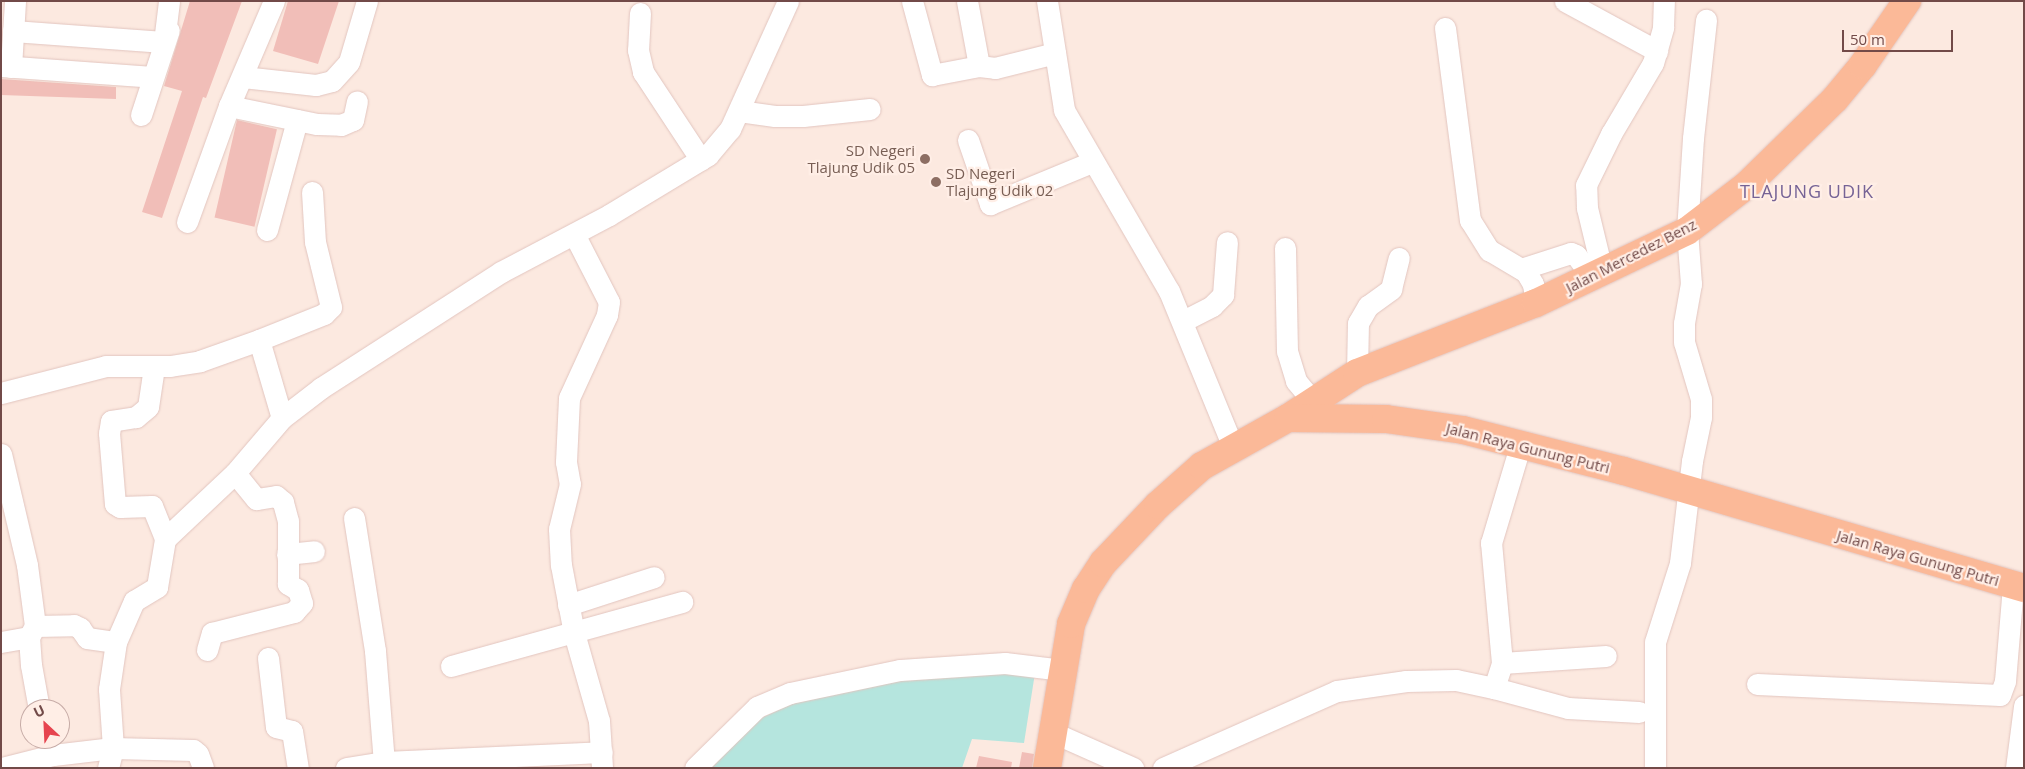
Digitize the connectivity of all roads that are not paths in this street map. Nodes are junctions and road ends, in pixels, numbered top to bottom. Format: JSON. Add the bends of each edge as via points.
{"nodes":[{"id":1,"x":15,"y":1,"type":"edge"},
{"id":2,"x":169,"y":1,"type":"edge"},
{"id":3,"x":184,"y":1,"type":"edge"},
{"id":4,"x":274,"y":1,"type":"edge"},
{"id":5,"x":367,"y":1,"type":"edge"},
{"id":6,"x":788,"y":1,"type":"edge"},
{"id":7,"x":912,"y":1,"type":"edge"},
{"id":8,"x":968,"y":1,"type":"edge"},
{"id":9,"x":1047,"y":1,"type":"edge"},
{"id":10,"x":1566,"y":1,"type":"edge"},
{"id":11,"x":1664,"y":1,"type":"edge"},
{"id":12,"x":1907,"y":1,"type":"edge"},
{"id":13,"x":640,"y":13,"type":"dead end"},
{"id":14,"x":1706,"y":20,"type":"dead end"},
{"id":15,"x":1445,"y":28,"type":"dead end"},
{"id":16,"x":13,"y":30,"type":"junction"},
{"id":17,"x":164,"y":42,"type":"junction"},
{"id":18,"x":1658,"y":51,"type":"junction"},
{"id":19,"x":1055,"y":53,"type":"junction"},
{"id":20,"x":979,"y":66,"type":"junction"},
{"id":21,"x":6,"y":67,"type":"edge"},
{"id":22,"x":152,"y":77,"type":"junction"},
{"id":23,"x":243,"y":77,"type":"junction"},
{"id":24,"x":357,"y":101,"type":"dead end"},
{"id":25,"x":229,"y":106,"type":"junction"},
{"id":26,"x":870,"y":109,"type":"dead end"},
{"id":27,"x":739,"y":111,"type":"junction"},
{"id":28,"x":141,"y":115,"type":"dead end"},
{"id":29,"x":297,"y":120,"type":"junction"},
{"id":30,"x":968,"y":140,"type":"dead end"},
{"id":31,"x":701,"y":160,"type":"junction"},
{"id":32,"x":1092,"y":162,"type":"junction"},
{"id":33,"x":312,"y":192,"type":"dead end"},
{"id":34,"x":188,"y":222,"type":"dead end"},
{"id":35,"x":267,"y":230,"type":"dead end"},
{"id":36,"x":1687,"y":231,"type":"junction"},
{"id":37,"x":574,"y":234,"type":"junction"},
{"id":38,"x":1228,"y":242,"type":"dead end"},
{"id":39,"x":1285,"y":248,"type":"dead end"},
{"id":40,"x":1400,"y":258,"type":"dead end"},
{"id":41,"x":1524,"y":268,"type":"junction"},
{"id":42,"x":1597,"y":273,"type":"junction"},
{"id":43,"x":1536,"y":304,"type":"junction"},
{"id":44,"x":1183,"y":321,"type":"junction"},
{"id":45,"x":259,"y":340,"type":"junction"},
{"id":46,"x":154,"y":367,"type":"junction"},
{"id":47,"x":1357,"y":374,"type":"junction"},
{"id":48,"x":1,"y":393,"type":"edge"},
{"id":49,"x":1312,"y":400,"type":"junction"},
{"id":50,"x":282,"y":418,"type":"junction"},
{"id":51,"x":1288,"y":418,"type":"junction"},
{"id":52,"x":1521,"y":443,"type":"junction"},
{"id":53,"x":1233,"y":447,"type":"junction"},
{"id":54,"x":3,"y":464,"type":"edge"},
{"id":55,"x":234,"y":473,"type":"junction"},
{"id":56,"x":1690,"y":493,"type":"junction"},
{"id":57,"x":354,"y":518,"type":"dead end"},
{"id":58,"x":165,"y":540,"type":"junction"},
{"id":59,"x":314,"y":551,"type":"dead end"},
{"id":60,"x":287,"y":554,"type":"junction"},
{"id":61,"x":654,"y":577,"type":"dead end"},
{"id":62,"x":2018,"y":586,"type":"edge"},
{"id":63,"x":682,"y":602,"type":"dead end"},
{"id":64,"x":568,"y":605,"type":"junction"},
{"id":65,"x":32,"y":631,"type":"junction"},
{"id":66,"x":574,"y":633,"type":"junction"},
{"id":67,"x":1,"y":642,"type":"edge"},
{"id":68,"x":116,"y":642,"type":"junction"},
{"id":69,"x":207,"y":650,"type":"dead end"},
{"id":70,"x":1606,"y":656,"type":"dead end"},
{"id":71,"x":268,"y":658,"type":"dead end"},
{"id":72,"x":1502,"y":662,"type":"junction"},
{"id":73,"x":451,"y":666,"type":"dead end"},
{"id":74,"x":1064,"y":670,"type":"junction"},
{"id":75,"x":1757,"y":684,"type":"dead end"},
{"id":76,"x":1494,"y":688,"type":"junction"},
{"id":77,"x":38,"y":699,"type":"edge"},
{"id":78,"x":2024,"y":706,"type":"edge"},
{"id":79,"x":1639,"y":712,"type":"dead end"},
{"id":80,"x":1052,"y":732,"type":"junction"},
{"id":81,"x":47,"y":749,"type":"edge"},
{"id":82,"x":63,"y":749,"type":"edge"},
{"id":83,"x":111,"y":758,"type":"edge"},
{"id":84,"x":602,"y":760,"type":"edge"},
{"id":85,"x":384,"y":762,"type":"junction"},
{"id":86,"x":414,"y":765,"type":"edge"},
{"id":87,"x":2,"y":768,"type":"edge"},
{"id":88,"x":203,"y":768,"type":"edge"},
{"id":89,"x":298,"y":768,"type":"edge"},
{"id":90,"x":346,"y":768,"type":"edge"},
{"id":91,"x":695,"y":768,"type":"edge"},
{"id":92,"x":1047,"y":768,"type":"edge"},
{"id":93,"x":1133,"y":768,"type":"edge"},
{"id":94,"x":1163,"y":768,"type":"edge"},
{"id":95,"x":1655,"y":768,"type":"edge"},
{"id":96,"x":2016,"y":768,"type":"edge"}],
"edges":[{"from":1,"to":16,"type":"street"},
{"from":2,"to":17,"type":"street"},
{"from":3,"to":17,"type":"street"},
{"from":4,"to":23,"type":"street"},
{"from":5,"to":23,"type":"street","via":[[349,62],[332,81],[316,86]]},
{"from":6,"to":27,"type":"street"},
{"from":7,"to":20,"type":"street","via":[[932,76]]},
{"from":8,"to":20,"type":"street"},
{"from":9,"to":19,"type":"street"},
{"from":10,"to":18,"type":"street"},
{"from":11,"to":18,"type":"street"},
{"from":12,"to":36,"type":"main road","name":"Jalan Mercedez Benz","via":[[1835,99],[1747,185]]},
{"from":13,"to":31,"type":"street","via":[[638,50],[643,72]]},
{"from":14,"to":36,"type":"street"},
{"from":15,"to":41,"type":"street","via":[[1470,220],[1489,250]]},
{"from":16,"to":17,"type":"street"},
{"from":16,"to":21,"type":"street"},
{"from":17,"to":22,"type":"street"},
{"from":18,"to":42,"type":"street","via":[[1586,186]]},
{"from":19,"to":20,"type":"street","via":[[995,68]]},
{"from":19,"to":32,"type":"street","via":[[1064,110]]},
{"from":21,"to":22,"type":"street"},
{"from":22,"to":28,"type":"street"},
{"from":23,"to":25,"type":"street"},
{"from":24,"to":29,"type":"street","via":[[353,120],[346,124]]},
{"from":25,"to":29,"type":"street"},
{"from":25,"to":34,"type":"street"},
{"from":26,"to":27,"type":"street","via":[[803,116]]},
{"from":27,"to":31,"type":"street","via":[[718,145]]},
{"from":29,"to":35,"type":"street"},
{"from":30,"to":32,"type":"street","via":[[990,204]]},
{"from":31,"to":37,"type":"street"},
{"from":32,"to":44,"type":"street","via":[[1154,261]]},
{"from":33,"to":45,"type":"street","via":[[315,242],[331,307],[324,314]]},
{"from":36,"to":42,"type":"main road","name":"Jalan Mercedez Benz"},
{"from":36,"to":56,"type":"street","via":[[1691,284],[1684,342],[1701,399]]},
{"from":37,"to":50,"type":"street","via":[[487,280],[320,388]]},
{"from":37,"to":64,"type":"street","via":[[609,302],[607,315],[569,398],[566,419],[570,484],[561,518],[559,544]]},
{"from":38,"to":44,"type":"street","via":[[1223,295],[1212,306]]},
{"from":39,"to":49,"type":"street","via":[[1287,351],[1296,381]]},
{"from":40,"to":47,"type":"street","via":[[1390,289],[1368,306],[1358,324]]},
{"from":41,"to":42,"type":"street","via":[[1571,253]]},
{"from":41,"to":43,"type":"street","via":[[1533,284]]},
{"from":42,"to":43,"type":"main road","name":"Jalan Mercedez Benz"},
{"from":43,"to":47,"type":"main road","name":"Jalan Mercedez Benz"},
{"from":44,"to":53,"type":"street"},
{"from":45,"to":46,"type":"street","via":[[200,361]]},
{"from":45,"to":50,"type":"street"},
{"from":46,"to":48,"type":"street","via":[[106,366]]},
{"from":46,"to":58,"type":"street","via":[[148,407],[136,417],[111,421],[109,432],[115,504],[120,507],[152,506]]},
{"from":47,"to":49,"type":"main road","name":"Jalan Mercedez Benz"},
{"from":49,"to":51,"type":"main road","name":"Jalan Mercedez Benz"},
{"from":50,"to":55,"type":"street"},
{"from":51,"to":52,"type":"main road","name":"Jalan Raya Gunung Putri","via":[[1386,419],[1463,430]]},
{"from":51,"to":53,"type":"main road","name":"Jalan Raya Gunung Putri"},
{"from":52,"to":56,"type":"main road","name":"Jalan Raya Gunung Putri"},
{"from":52,"to":72,"type":"street","via":[[1491,543]]},
{"from":53,"to":74,"type":"main road","name":"Jalan Raya Gunung Putri","via":[[1202,466],[1158,505],[1103,562],[1086,589],[1072,624]]},
{"from":54,"to":65,"type":"street","via":[[22,540]]},
{"from":55,"to":58,"type":"street"},
{"from":55,"to":60,"type":"street","via":[[256,499],[276,496],[280,499],[288,521]]},
{"from":56,"to":62,"type":"main road","name":"Jalan Raya Gunung Putri"},
{"from":56,"to":95,"type":"street","via":[[1680,563],[1655,642]]},
{"from":57,"to":85,"type":"street","via":[[375,651]]},
{"from":58,"to":68,"type":"street","via":[[157,587],[134,601]]},
{"from":59,"to":60,"type":"street"},
{"from":60,"to":69,"type":"street","via":[[288,584],[297,588],[302,599],[298,610],[212,633]]},
{"from":61,"to":64,"type":"street"},
{"from":62,"to":75,"type":"street","via":[[2005,681],[2000,695]]},
{"from":63,"to":66,"type":"street"},
{"from":64,"to":66,"type":"street"},
{"from":65,"to":67,"type":"street"},
{"from":65,"to":68,"type":"street","via":[[74,625],[87,638]]},
{"from":65,"to":77,"type":"street"},
{"from":66,"to":73,"type":"street"},
{"from":66,"to":84,"type":"street","via":[[595,700]]},
{"from":68,"to":83,"type":"street","via":[[109,689]]},
{"from":70,"to":72,"type":"street"},
{"from":71,"to":89,"type":"street","via":[[276,726],[277,729],[292,731]]},
{"from":72,"to":76,"type":"street"},
{"from":74,"to":80,"type":"main road","name":"Jalan Raya Gunung Putri"},
{"from":74,"to":91,"type":"street","via":[[1005,662],[900,670],[790,693],[757,707]]},
{"from":76,"to":79,"type":"street","via":[[1568,708]]},
{"from":76,"to":94,"type":"street","via":[[1456,680],[1406,681],[1337,691]]},
{"from":78,"to":96,"type":"street"},
{"from":80,"to":92,"type":"main road","name":"Jalan Raya Gunung Putri"},
{"from":80,"to":93,"type":"street"},
{"from":81,"to":87,"type":"street"},
{"from":82,"to":83,"type":"street"},
{"from":83,"to":88,"type":"street","via":[[193,750]]},
{"from":84,"to":86,"type":"street"},
{"from":85,"to":86,"type":"street"},
{"from":85,"to":90,"type":"street"}]}
